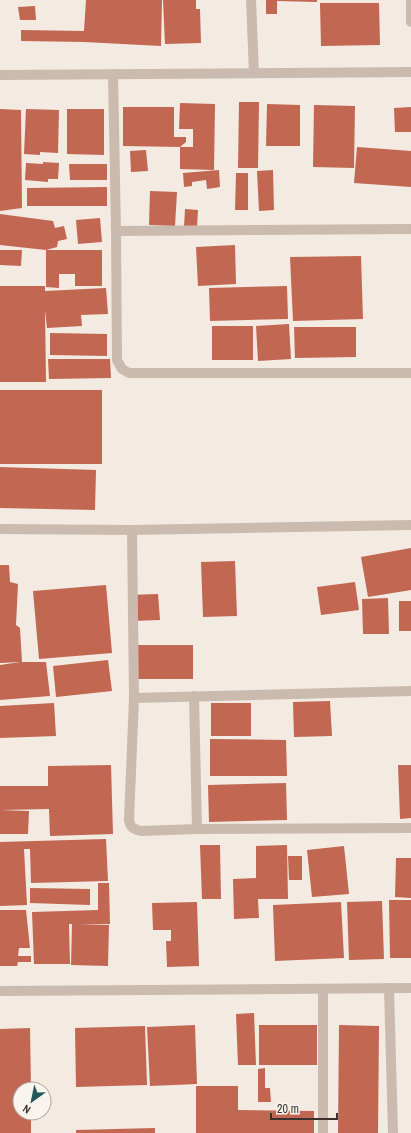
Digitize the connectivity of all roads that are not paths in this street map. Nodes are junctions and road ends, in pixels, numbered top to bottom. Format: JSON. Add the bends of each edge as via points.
{"nodes":[{"id":1,"x":251,"y":0,"type":"edge"},
{"id":2,"x":411,"y":0,"type":"edge"},
{"id":3,"x":411,"y":22,"type":"edge"},
{"id":4,"x":411,"y":72,"type":"edge"},
{"id":5,"x":254,"y":73,"type":"junction"},
{"id":6,"x":113,"y":74,"type":"junction"},
{"id":7,"x":0,"y":75,"type":"edge"},
{"id":8,"x":411,"y":229,"type":"edge"},
{"id":9,"x":116,"y":231,"type":"junction"},
{"id":10,"x":411,"y":373,"type":"edge"},
{"id":11,"x":411,"y":524,"type":"edge"},
{"id":12,"x":0,"y":529,"type":"edge"},
{"id":13,"x":132,"y":530,"type":"junction"},
{"id":14,"x":411,"y":691,"type":"edge"},
{"id":15,"x":194,"y":696,"type":"junction"},
{"id":16,"x":134,"y":698,"type":"junction"},
{"id":17,"x":411,"y":828,"type":"edge"},
{"id":18,"x":197,"y":829,"type":"junction"},
{"id":19,"x":389,"y":988,"type":"junction"},
{"id":20,"x":411,"y":988,"type":"edge"},
{"id":21,"x":323,"y":989,"type":"junction"},
{"id":22,"x":0,"y":992,"type":"edge"},
{"id":23,"x":323,"y":1133,"type":"edge"},
{"id":24,"x":393,"y":1133,"type":"edge"}],
"edges":[{"from":1,"to":5,"type":"street"},
{"from":2,"to":3,"type":"street"},
{"from":4,"to":5,"type":"street"},
{"from":5,"to":6,"type":"street"},
{"from":6,"to":7,"type":"street"},
{"from":6,"to":9,"type":"street"},
{"from":8,"to":9,"type":"street"},
{"from":9,"to":10,"type":"street","via":[[117,360],[122,369],[129,373]]},
{"from":11,"to":13,"type":"street"},
{"from":12,"to":13,"type":"street"},
{"from":13,"to":16,"type":"street"},
{"from":14,"to":15,"type":"street"},
{"from":15,"to":16,"type":"street"},
{"from":15,"to":18,"type":"street"},
{"from":16,"to":18,"type":"street","via":[[130,825],[141,831]]},
{"from":17,"to":18,"type":"street"},
{"from":19,"to":20,"type":"street"},
{"from":19,"to":21,"type":"street"},
{"from":19,"to":24,"type":"street"},
{"from":21,"to":22,"type":"street"},
{"from":21,"to":23,"type":"street"}]}
